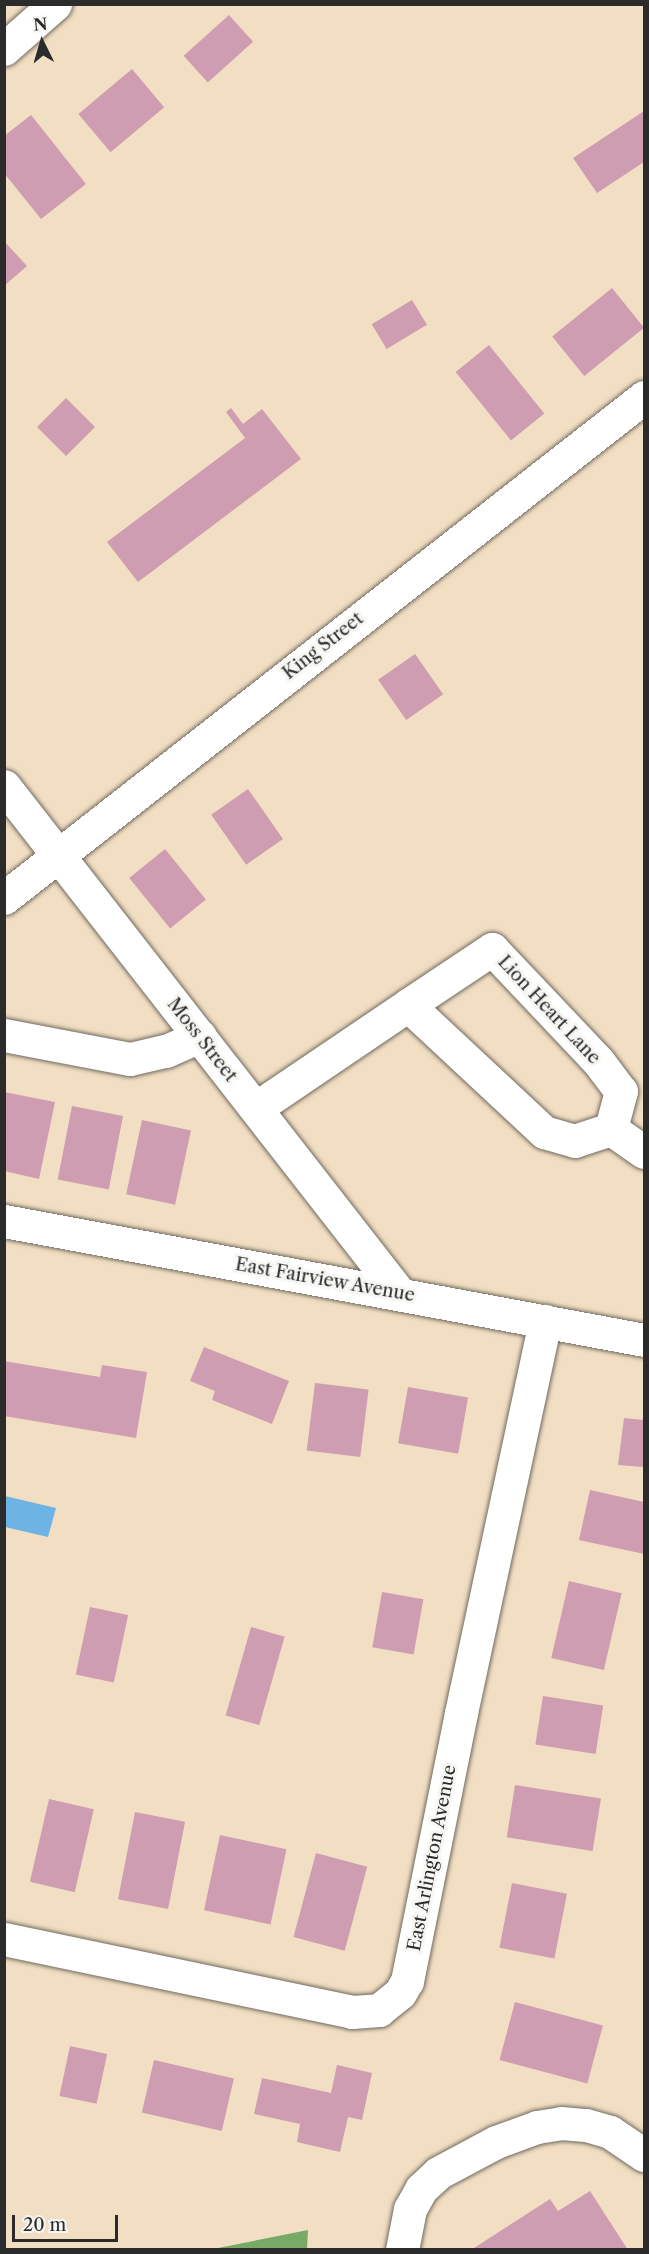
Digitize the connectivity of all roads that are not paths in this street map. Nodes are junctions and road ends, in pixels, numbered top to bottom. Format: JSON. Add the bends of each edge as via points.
{"nodes":[{"id":1,"x":55,"y":4,"type":"edge"},
{"id":2,"x":4,"y":49,"type":"edge"},
{"id":3,"x":645,"y":397,"type":"edge"},
{"id":4,"x":4,"y":786,"type":"edge"},
{"id":5,"x":59,"y":855,"type":"junction"},
{"id":6,"x":4,"y":898,"type":"edge"},
{"id":7,"x":408,"y":1005,"type":"junction"},
{"id":8,"x":4,"y":1035,"type":"edge"},
{"id":9,"x":200,"y":1036,"type":"junction"},
{"id":10,"x":256,"y":1108,"type":"junction"},
{"id":11,"x":611,"y":1129,"type":"junction"},
{"id":12,"x":645,"y":1152,"type":"edge"},
{"id":13,"x":4,"y":1221,"type":"edge"},
{"id":14,"x":400,"y":1294,"type":"junction"},
{"id":15,"x":545,"y":1321,"type":"junction"},
{"id":16,"x":645,"y":1340,"type":"edge"},
{"id":17,"x":4,"y":1939,"type":"edge"},
{"id":18,"x":645,"y":2155,"type":"edge"},
{"id":19,"x":402,"y":2250,"type":"edge"}],
"edges":[{"from":1,"to":2,"type":"street"},
{"from":3,"to":5,"type":"street","name":"King Street"},
{"from":4,"to":5,"type":"street","name":"Moss Street"},
{"from":5,"to":6,"type":"street","name":"King Street"},
{"from":5,"to":9,"type":"street","name":"Moss Street"},
{"from":7,"to":10,"type":"street","name":"Lion Heart Lane"},
{"from":7,"to":11,"type":"street","via":[[544,1132],[574,1141]]},
{"from":7,"to":11,"type":"street","name":"Lion Heart Lane","via":[[492,949],[598,1061],[621,1091]]},
{"from":8,"to":9,"type":"street","via":[[130,1059],[166,1051]]},
{"from":9,"to":10,"type":"street","name":"Moss Street"},
{"from":10,"to":14,"type":"street","name":"Moss Street"},
{"from":11,"to":12,"type":"street"},
{"from":13,"to":14,"type":"street","name":"East Fairview Avenue"},
{"from":14,"to":15,"type":"street","name":"East Fairview Avenue"},
{"from":15,"to":16,"type":"street","name":"East Fairview Avenue"},
{"from":15,"to":17,"type":"street","name":"East Arlington Avenue","via":[[407,1981],[400,1993],[379,2010],[352,2012]]},
{"from":18,"to":19,"type":"street","via":[[610,2132],[561,2123],[496,2142],[438,2173],[421,2190],[410,2209]]}]}
